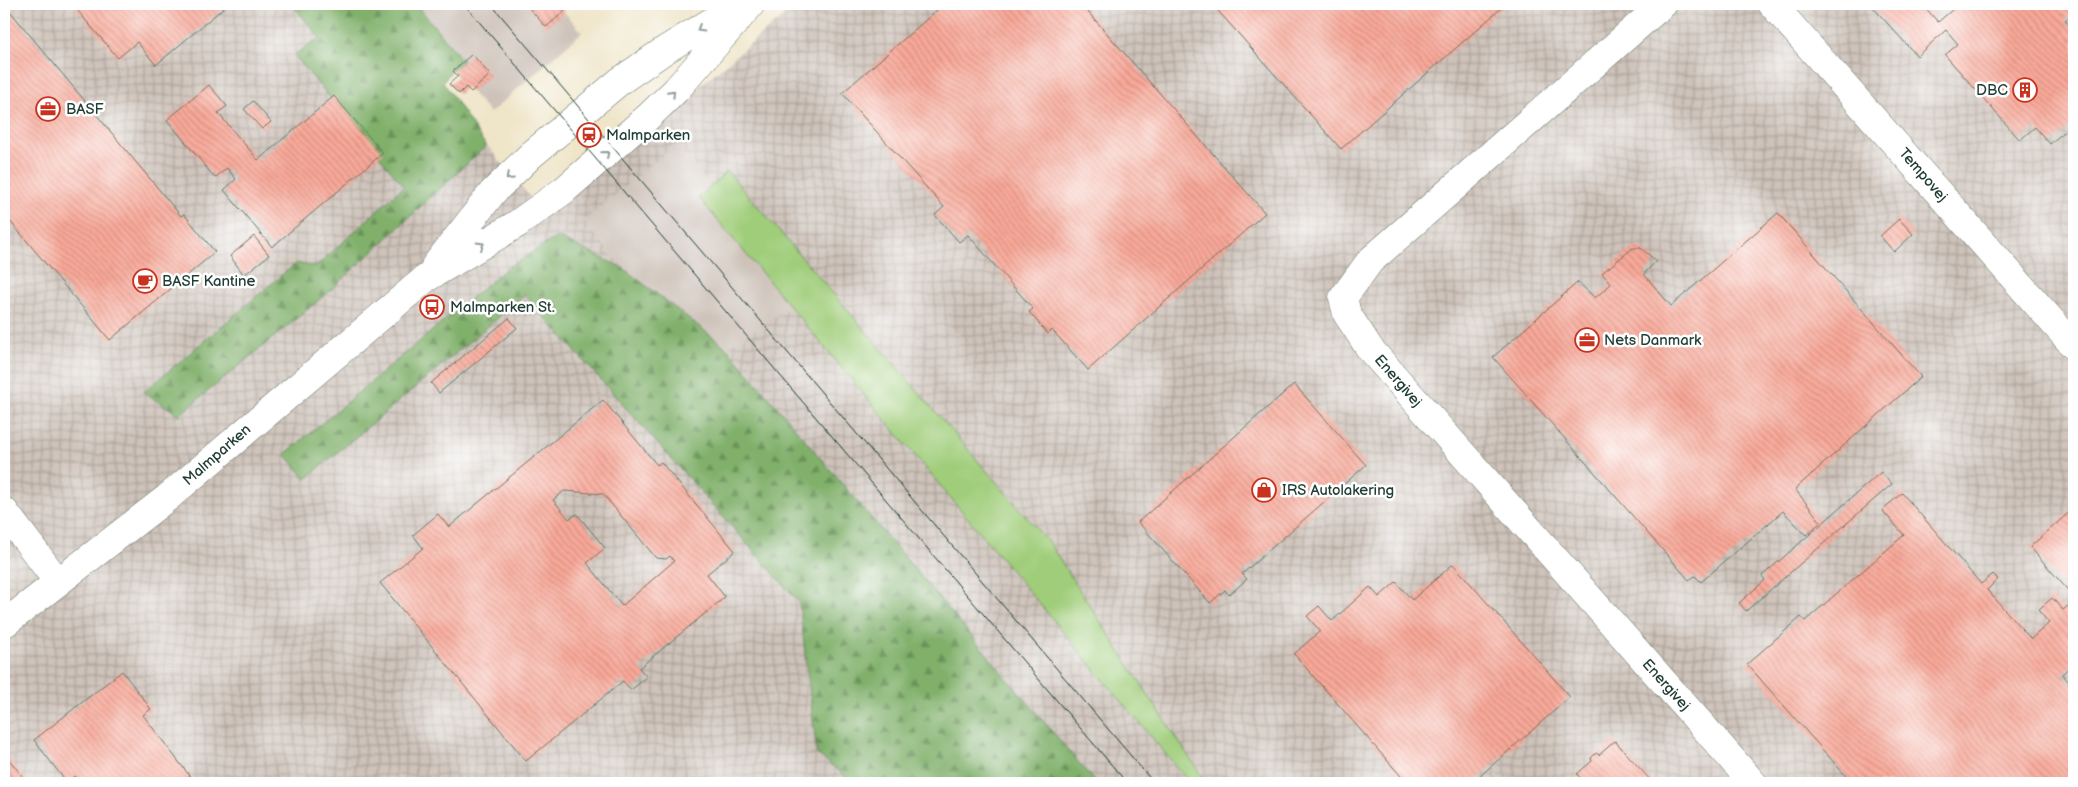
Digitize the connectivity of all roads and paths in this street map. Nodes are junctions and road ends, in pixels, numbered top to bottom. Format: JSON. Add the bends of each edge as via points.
{"nodes":[{"id":1,"x":742,"y":4,"type":"edge"},
{"id":2,"x":751,"y":4,"type":"edge"},
{"id":3,"x":1663,"y":4,"type":"edge"},
{"id":4,"x":1772,"y":4,"type":"edge"},
{"id":5,"x":424,"y":279,"type":"junction"},
{"id":6,"x":2074,"y":346,"type":"edge"},
{"id":7,"x":4,"y":511,"type":"edge"},
{"id":8,"x":58,"y":582,"type":"junction"},
{"id":9,"x":4,"y":624,"type":"edge"},
{"id":10,"x":1754,"y":783,"type":"edge"}],
"edges":[{"from":1,"to":5,"type":"street","name":"Malmparken","one_way":true,"via":[[620,81],[531,155],[494,192]]},
{"from":5,"to":2,"type":"street","name":"Malmparken","one_way":true,"via":[[517,224],[563,191],[676,90]]},
{"from":3,"to":10,"type":"street","name":"Energivej","via":[[1370,262],[1343,298],[1347,314],[1370,349]]},
{"from":4,"to":6,"type":"street","name":"Tempovej"},
{"from":5,"to":8,"type":"street","name":"Malmparken","via":[[167,498]]},
{"from":7,"to":8,"type":"street"},
{"from":8,"to":9,"type":"street","name":"Malmparken"}]}
